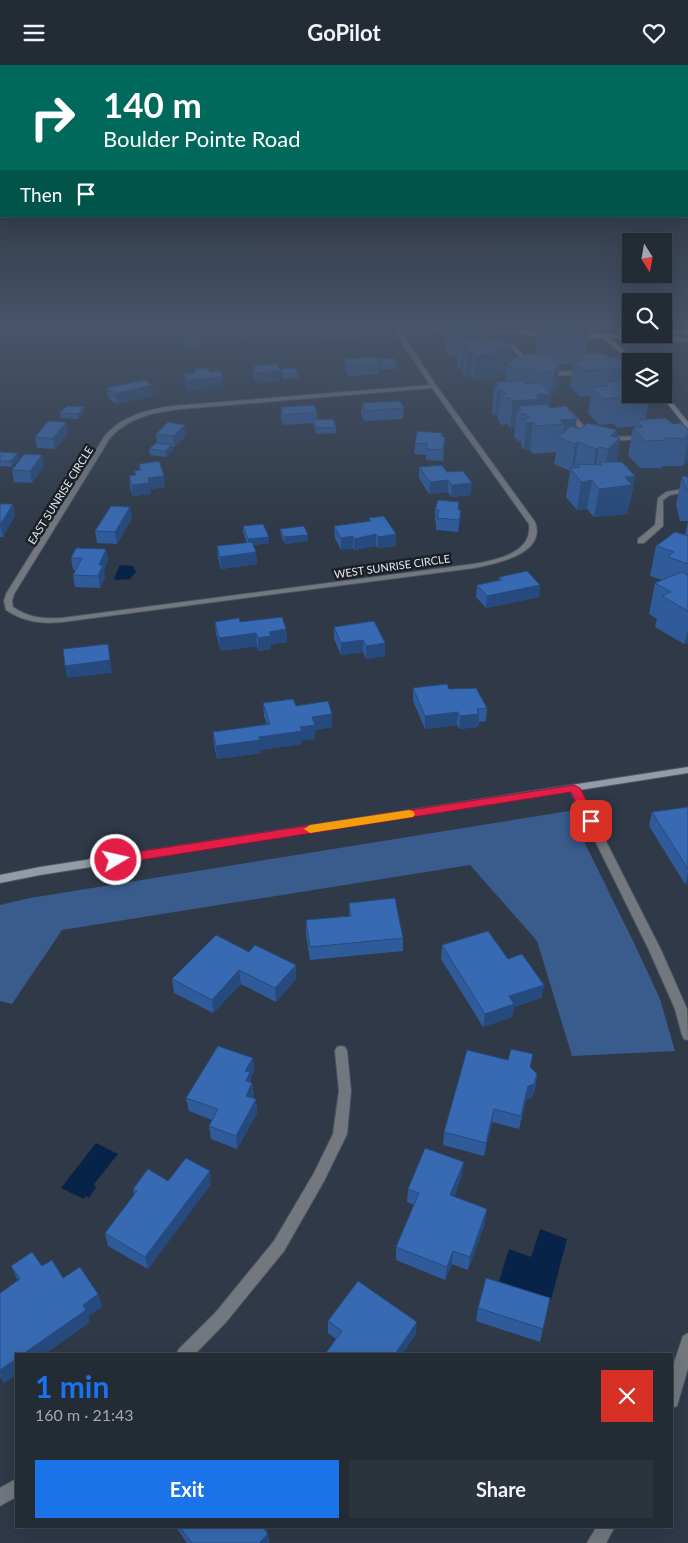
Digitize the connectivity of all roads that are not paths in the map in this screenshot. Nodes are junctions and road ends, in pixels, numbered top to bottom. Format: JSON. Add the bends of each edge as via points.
{"nodes":[{"id":1,"x":350,"y":393,"type":"edge"},
{"id":2,"x":439,"y":393,"type":"edge"},
{"id":3,"x":670,"y":403,"type":"edge"},
{"id":4,"x":564,"y":407,"type":"edge"},
{"id":5,"x":688,"y":425,"type":"edge"},
{"id":6,"x":653,"y":437,"type":"edge"},
{"id":7,"x":688,"y":490,"type":"edge"},
{"id":8,"x":641,"y":541,"type":"dead end"},
{"id":9,"x":10,"y":594,"type":"joint"},
{"id":10,"x":688,"y":770,"type":"edge"},
{"id":11,"x":574,"y":788,"type":"junction"},
{"id":12,"x":0,"y":879,"type":"edge"},
{"id":13,"x":688,"y":1035,"type":"edge"},
{"id":14,"x":341,"y":1051,"type":"dead end"},
{"id":15,"x":688,"y":1341,"type":"edge"},
{"id":16,"x":185,"y":1353,"type":"edge"},
{"id":17,"x":673,"y":1392,"type":"edge"},
{"id":18,"x":15,"y":1488,"type":"edge"},
{"id":19,"x":0,"y":1497,"type":"edge"},
{"id":20,"x":606,"y":1528,"type":"edge"},
{"id":21,"x":596,"y":1543,"type":"edge"}],
"edges":[{"from":1,"to":9,"type":"street","name":"EAST SUNRISE CIRCLE","via":[[182,407],[127,420],[114,428]]},
{"from":2,"to":9,"type":"street","name":"WEST SUNRISE CIRCLE","via":[[534,526],[525,547],[513,555],[494,562],[433,572],[62,621],[28,620],[9,608]]},
{"from":3,"to":5,"type":"main road"},
{"from":4,"to":6,"type":"street","via":[[585,430],[599,437]]},
{"from":7,"to":8,"type":"street","via":[[668,493],[660,499],[660,526]]},
{"from":10,"to":11,"type":"main road"},
{"from":11,"to":12,"type":"main road"},
{"from":11,"to":13,"type":"street","via":[[655,950],[681,1009]]},
{"from":14,"to":16,"type":"street","via":[[345,1091],[340,1134],[319,1177],[279,1246],[221,1317]]},
{"from":15,"to":17,"type":"street"},
{"from":18,"to":19,"type":"street"},
{"from":20,"to":21,"type":"street"}]}
